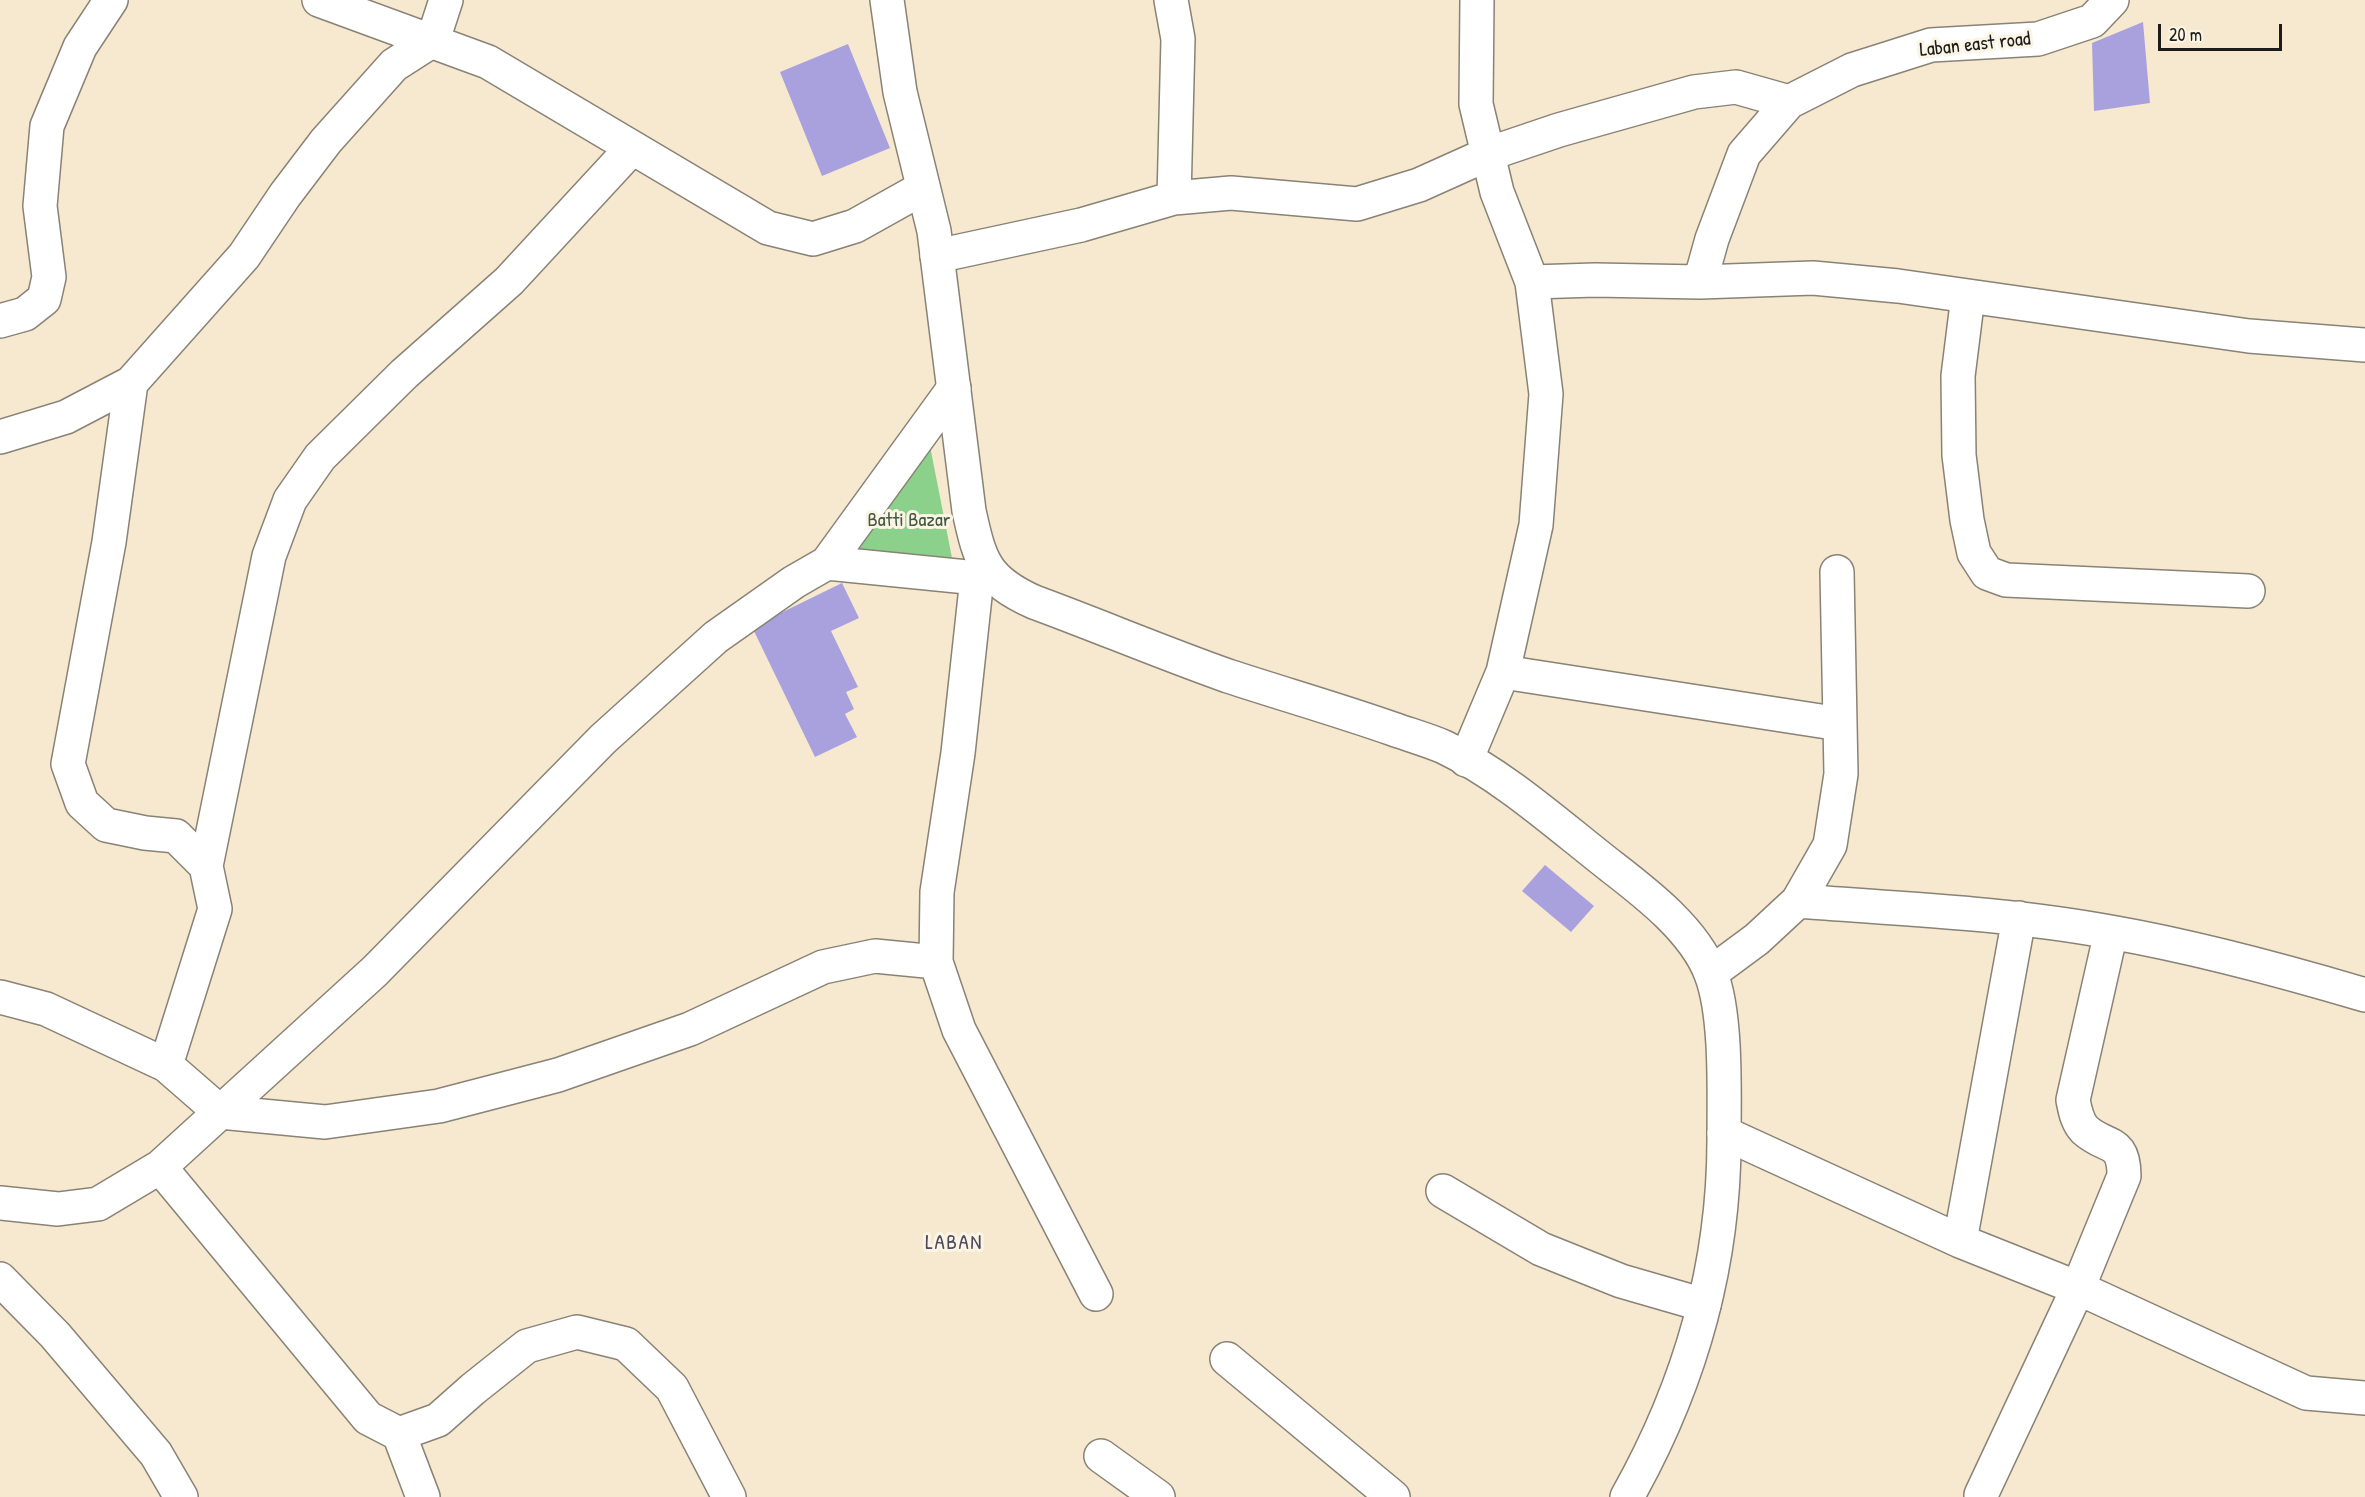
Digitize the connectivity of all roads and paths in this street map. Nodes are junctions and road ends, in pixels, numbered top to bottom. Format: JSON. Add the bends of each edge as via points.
{"nodes":[{"id":1,"x":111,"y":0,"type":"edge"},
{"id":2,"x":319,"y":0,"type":"edge"},
{"id":3,"x":446,"y":0,"type":"edge"},
{"id":4,"x":887,"y":0,"type":"edge"},
{"id":5,"x":1171,"y":0,"type":"edge"},
{"id":6,"x":1477,"y":0,"type":"edge"},
{"id":7,"x":2112,"y":0,"type":"edge"},
{"id":8,"x":433,"y":40,"type":"junction"},
{"id":9,"x":1790,"y":102,"type":"junction"},
{"id":10,"x":632,"y":148,"type":"junction"},
{"id":11,"x":1488,"y":154,"type":"junction"},
{"id":12,"x":923,"y":188,"type":"junction"},
{"id":13,"x":1174,"y":198,"type":"junction"},
{"id":14,"x":937,"y":256,"type":"junction"},
{"id":15,"x":1532,"y":282,"type":"junction"},
{"id":16,"x":1700,"y":282,"type":"junction"},
{"id":17,"x":1968,"y":296,"type":"junction"},
{"id":18,"x":0,"y":321,"type":"edge"},
{"id":19,"x":2365,"y":345,"type":"edge"},
{"id":20,"x":131,"y":383,"type":"junction"},
{"id":21,"x":954,"y":388,"type":"junction"},
{"id":22,"x":0,"y":436,"type":"edge"},
{"id":23,"x":827,"y":563,"type":"junction"},
{"id":24,"x":1837,"y":572,"type":"dead end"},
{"id":25,"x":985,"y":576,"type":"junction"},
{"id":26,"x":2248,"y":591,"type":"dead end"},
{"id":27,"x":1503,"y":672,"type":"junction"},
{"id":28,"x":1840,"y":724,"type":"junction"},
{"id":29,"x":1466,"y":760,"type":"junction"},
{"id":30,"x":206,"y":866,"type":"junction"},
{"id":31,"x":1798,"y":901,"type":"junction"},
{"id":32,"x":2019,"y":918,"type":"junction"},
{"id":33,"x":2111,"y":932,"type":"junction"},
{"id":34,"x":936,"y":962,"type":"junction"},
{"id":35,"x":1711,"y":973,"type":"junction"},
{"id":36,"x":2365,"y":995,"type":"edge"},
{"id":37,"x":0,"y":997,"type":"edge"},
{"id":38,"x":166,"y":1065,"type":"junction"},
{"id":39,"x":220,"y":1112,"type":"junction"},
{"id":40,"x":1724,"y":1133,"type":"junction"},
{"id":41,"x":160,"y":1167,"type":"junction"},
{"id":42,"x":1443,"y":1191,"type":"dead end"},
{"id":43,"x":0,"y":1203,"type":"edge"},
{"id":44,"x":1960,"y":1241,"type":"junction"},
{"id":45,"x":0,"y":1279,"type":"edge"},
{"id":46,"x":2078,"y":1288,"type":"junction"},
{"id":47,"x":1096,"y":1294,"type":"dead end"},
{"id":48,"x":1704,"y":1305,"type":"junction"},
{"id":49,"x":1227,"y":1359,"type":"dead end"},
{"id":50,"x":2365,"y":1398,"type":"edge"},
{"id":51,"x":399,"y":1434,"type":"junction"},
{"id":52,"x":1101,"y":1456,"type":"dead end"},
{"id":53,"x":1981,"y":1495,"type":"dead end"},
{"id":54,"x":180,"y":1497,"type":"edge"},
{"id":55,"x":423,"y":1497,"type":"edge"},
{"id":56,"x":729,"y":1497,"type":"edge"},
{"id":57,"x":1158,"y":1497,"type":"edge"},
{"id":58,"x":1393,"y":1497,"type":"edge"},
{"id":59,"x":1627,"y":1497,"type":"edge"}],
"edges":[{"from":1,"to":18,"type":"street","via":[[80,47],[47,126],[40,206],[49,277],[44,299],[25,314]]},
{"from":2,"to":8,"type":"street"},
{"from":3,"to":8,"type":"street"},
{"from":4,"to":12,"type":"street","via":[[900,92]]},
{"from":5,"to":13,"type":"street","via":[[1178,39]]},
{"from":6,"to":11,"type":"street","via":[[1476,104]]},
{"from":7,"to":9,"type":"street","name":"Laban east road","via":[[2092,21],[2038,39],[1931,45],[1852,70]]},
{"from":8,"to":10,"type":"street","via":[[488,62]]},
{"from":8,"to":20,"type":"street","via":[[394,65],[326,141],[244,256]]},
{"from":9,"to":11,"type":"street","via":[[1736,87],[1694,92]]},
{"from":9,"to":16,"type":"street","name":"Laban east road","via":[[1744,154]]},
{"from":10,"to":12,"type":"street","via":[[768,228],[813,238],[855,226]]},
{"from":10,"to":30,"type":"street","via":[[509,281],[404,374],[320,457],[290,500],[269,556]]},
{"from":11,"to":13,"type":"street","via":[[1419,185],[1357,204],[1231,193]]},
{"from":11,"to":15,"type":"street","via":[[1497,192]]},
{"from":12,"to":14,"type":"street"},
{"from":13,"to":14,"type":"street","via":[[1081,225]]},
{"from":14,"to":21,"type":"street"},
{"from":15,"to":16,"type":"street"},
{"from":15,"to":27,"type":"street","via":[[1546,394],[1536,525]]},
{"from":16,"to":17,"type":"street","via":[[1813,278]]},
{"from":17,"to":19,"type":"street","via":[[2249,336]]},
{"from":17,"to":26,"type":"street","via":[[1958,376],[1959,455],[1974,553],[1986,573],[2007,580]]},
{"from":20,"to":22,"type":"street","via":[[66,417]]},
{"from":20,"to":30,"type":"street","via":[[109,542],[68,764],[82,803],[106,825],[176,836]]},
{"from":21,"to":23,"type":"street"},
{"from":21,"to":25,"type":"street","via":[[969,511]]},
{"from":23,"to":25,"type":"street"},
{"from":23,"to":39,"type":"street","via":[[716,637],[603,739],[375,971]]},
{"from":24,"to":28,"type":"street"},
{"from":25,"to":29,"type":"street","via":[[1034,602],[1228,676],[1443,747]]},
{"from":25,"to":34,"type":"street","via":[[937,892]]},
{"from":27,"to":28,"type":"street"},
{"from":27,"to":29,"type":"street"},
{"from":28,"to":31,"type":"street","via":[[1841,774],[1830,845]]},
{"from":29,"to":35,"type":"street","via":[[1505,782],[1634,884],[1699,949]]},
{"from":30,"to":38,"type":"street","via":[[215,909]]},
{"from":31,"to":32,"type":"street"},
{"from":31,"to":35,"type":"street","via":[[1757,939]]},
{"from":32,"to":33,"type":"street"},
{"from":32,"to":44,"type":"street"},
{"from":33,"to":36,"type":"street","via":[[2282,970]]},
{"from":33,"to":46,"type":"street","via":[[2073,1100],[2076,1116],[2085,1130],[2116,1147],[2124,1160],[2124,1176]]},
{"from":34,"to":39,"type":"street","via":[[875,956],[823,967],[690,1029],[558,1075],[439,1107],[325,1122]]},
{"from":34,"to":47,"type":"street","via":[[959,1030]]},
{"from":35,"to":40,"type":"street","via":[[1721,1037]]},
{"from":37,"to":38,"type":"street","via":[[46,1009]]},
{"from":38,"to":39,"type":"street"},
{"from":39,"to":41,"type":"street"},
{"from":40,"to":44,"type":"street"},
{"from":40,"to":48,"type":"street","via":[[1718,1221]]},
{"from":41,"to":43,"type":"street","via":[[98,1204],[58,1209]]},
{"from":41,"to":51,"type":"street","via":[[368,1418]]},
{"from":42,"to":48,"type":"street","via":[[1541,1249],[1621,1281]]},
{"from":44,"to":46,"type":"street"},
{"from":45,"to":54,"type":"street","via":[[55,1335],[156,1454]]},
{"from":46,"to":50,"type":"street","via":[[2306,1392]]},
{"from":46,"to":53,"type":"street"},
{"from":48,"to":59,"type":"street","via":[[1675,1400]]},
{"from":49,"to":58,"type":"street"},
{"from":51,"to":55,"type":"street"},
{"from":51,"to":56,"type":"street","via":[[438,1420],[526,1346],[577,1332],[626,1344],[672,1388]]},
{"from":52,"to":57,"type":"street"}]}
